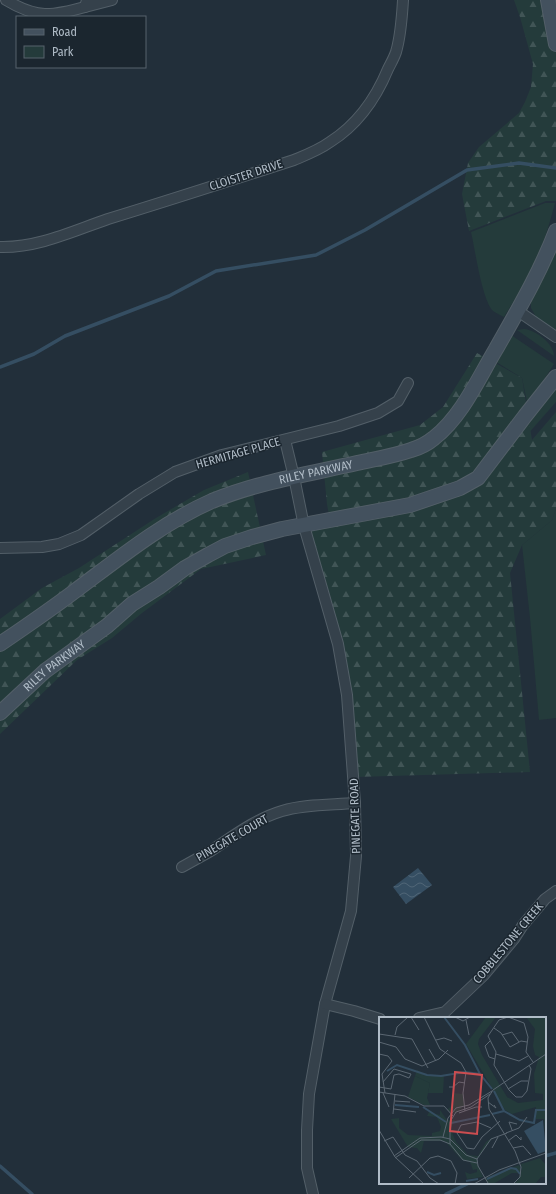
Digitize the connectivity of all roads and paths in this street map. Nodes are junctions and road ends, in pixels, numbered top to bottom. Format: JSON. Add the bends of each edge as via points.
{"nodes":[{"id":1,"x":6,"y":0,"type":"edge"},
{"id":2,"x":112,"y":0,"type":"edge"},
{"id":3,"x":403,"y":0,"type":"edge"},
{"id":4,"x":548,"y":0,"type":"edge"},
{"id":5,"x":86,"y":4,"type":"edge"},
{"id":6,"x":556,"y":44,"type":"edge"},
{"id":7,"x":556,"y":231,"type":"edge"},
{"id":8,"x":0,"y":247,"type":"edge"},
{"id":9,"x":518,"y":311,"type":"junction"},
{"id":10,"x":556,"y":337,"type":"edge"},
{"id":11,"x":556,"y":378,"type":"edge"},
{"id":12,"x":408,"y":383,"type":"dead end"},
{"id":13,"x":285,"y":440,"type":"junction"},
{"id":14,"x":294,"y":477,"type":"junction"},
{"id":15,"x":304,"y":526,"type":"junction"},
{"id":16,"x":0,"y":548,"type":"edge"},
{"id":17,"x":0,"y":644,"type":"edge"},
{"id":18,"x":0,"y":713,"type":"edge"},
{"id":19,"x":355,"y":803,"type":"junction"},
{"id":20,"x":182,"y":866,"type":"dead end"},
{"id":21,"x":556,"y":891,"type":"edge"},
{"id":22,"x":325,"y":1004,"type":"junction"},
{"id":23,"x":423,"y":1017,"type":"edge"},
{"id":24,"x":379,"y":1019,"type":"edge"},
{"id":25,"x":313,"y":1194,"type":"edge"}],
"edges":[{"from":1,"to":5,"type":"street","via":[[25,10],[41,14],[61,14]]},
{"from":2,"to":5,"type":"street"},
{"from":3,"to":8,"type":"street","name":"CLOISTER DRIVE","via":[[396,52],[381,86],[361,115],[331,142],[294,160],[31,245]]},
{"from":4,"to":6,"type":"street"},
{"from":7,"to":9,"type":"street","name":"RILEY PARKWAY","via":[[547,256]]},
{"from":9,"to":10,"type":"street"},
{"from":9,"to":14,"type":"street","name":"RILEY PARKWAY","via":[[470,395],[448,424],[432,439],[412,450]]},
{"from":11,"to":15,"type":"street","name":"RILEY PARKWAY","via":[[478,478],[460,488],[410,505]]},
{"from":12,"to":13,"type":"street","name":"HERMITAGE PLACE","via":[[398,401],[378,413]]},
{"from":13,"to":14,"type":"street","name":"PINEGATE ROAD"},
{"from":13,"to":16,"type":"street","name":"HERMITAGE PLACE","via":[[222,455],[175,472],[81,535],[58,544]]},
{"from":14,"to":15,"type":"street","name":"PINEGATE ROAD"},
{"from":14,"to":17,"type":"street","name":"RILEY PARKWAY","via":[[227,496],[176,519]]},
{"from":15,"to":18,"type":"street","name":"RILEY PARKWAY","via":[[274,531],[226,546],[185,568],[132,604],[107,626],[45,670]]},
{"from":15,"to":19,"type":"street","name":"PINEGATE ROAD","via":[[338,644],[347,695]]},
{"from":19,"to":20,"type":"street","name":"PINEGATE COURT","via":[[281,811],[253,823]]},
{"from":19,"to":22,"type":"street","name":"PINEGATE ROAD","via":[[356,856],[350,911]]},
{"from":21,"to":23,"type":"street","name":"COBBLESTONE CREEK","via":[[545,899],[484,975],[445,1012]]},
{"from":22,"to":24,"type":"street"},
{"from":22,"to":25,"type":"street","name":"PINEGATE ROAD","via":[[309,1094],[306,1130],[306,1168]]}]}
